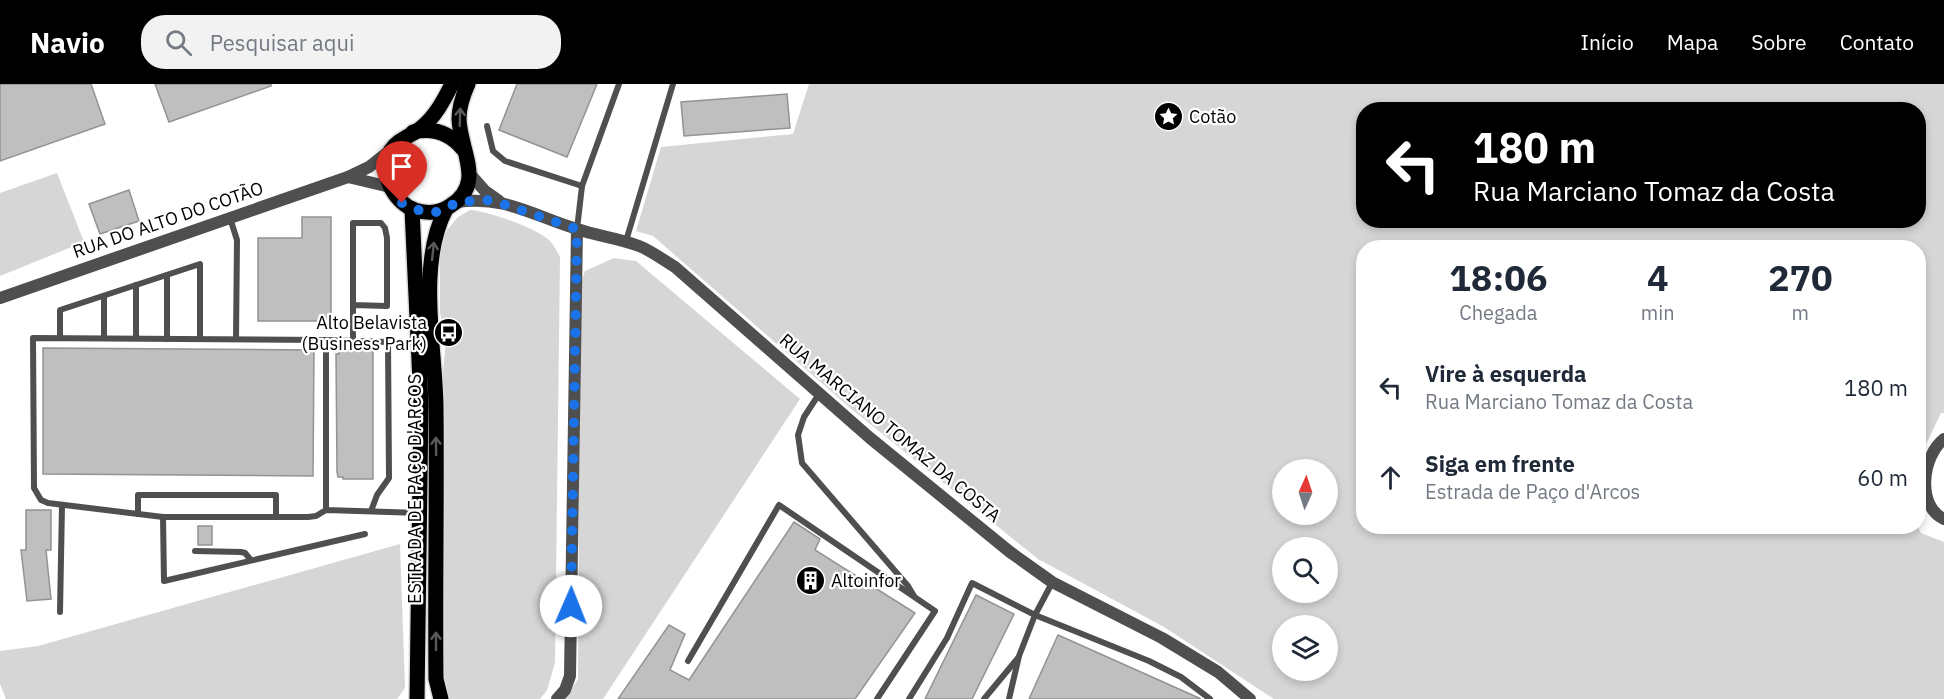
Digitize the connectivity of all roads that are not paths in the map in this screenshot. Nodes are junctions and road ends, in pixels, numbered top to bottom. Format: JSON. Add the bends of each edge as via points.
{"nodes":[{"id":1,"x":452,"y":84,"type":"edge"},
{"id":2,"x":468,"y":84,"type":"edge"},
{"id":3,"x":619,"y":84,"type":"edge"},
{"id":4,"x":674,"y":84,"type":"edge"},
{"id":5,"x":488,"y":126,"type":"dead end"},
{"id":6,"x":413,"y":132,"type":"junction"},
{"id":7,"x":392,"y":149,"type":"junction"},
{"id":8,"x":465,"y":151,"type":"junction"},
{"id":9,"x":470,"y":174,"type":"junction"},
{"id":10,"x":348,"y":177,"type":"junction"},
{"id":11,"x":582,"y":186,"type":"junction"},
{"id":12,"x":390,"y":187,"type":"junction"},
{"id":13,"x":503,"y":203,"type":"junction"},
{"id":14,"x":452,"y":206,"type":"junction"},
{"id":15,"x":412,"y":209,"type":"junction"},
{"id":16,"x":230,"y":218,"type":"junction"},
{"id":17,"x":577,"y":229,"type":"junction"},
{"id":18,"x":626,"y":241,"type":"junction"},
{"id":19,"x":167,"y":274,"type":"junction"},
{"id":20,"x":136,"y":285,"type":"junction"},
{"id":21,"x":104,"y":296,"type":"junction"},
{"id":22,"x":0,"y":298,"type":"edge"},
{"id":23,"x":353,"y":305,"type":"junction"},
{"id":24,"x":60,"y":338,"type":"junction"},
{"id":25,"x":104,"y":338,"type":"junction"},
{"id":26,"x":136,"y":338,"type":"junction"},
{"id":27,"x":167,"y":339,"type":"junction"},
{"id":28,"x":200,"y":339,"type":"junction"},
{"id":29,"x":236,"y":339,"type":"junction"},
{"id":30,"x":326,"y":340,"type":"junction"},
{"id":31,"x":353,"y":340,"type":"junction"},
{"id":32,"x":819,"y":394,"type":"junction"},
{"id":33,"x":1944,"y":439,"type":"edge"},
{"id":34,"x":1926,"y":474,"type":"edge"},
{"id":35,"x":1926,"y":488,"type":"edge"},
{"id":36,"x":62,"y":505,"type":"junction"},
{"id":37,"x":326,"y":510,"type":"junction"},
{"id":38,"x":371,"y":511,"type":"junction"},
{"id":39,"x":420,"y":513,"type":"junction"},
{"id":40,"x":138,"y":514,"type":"junction"},
{"id":41,"x":164,"y":517,"type":"junction"},
{"id":42,"x":276,"y":517,"type":"junction"},
{"id":43,"x":1944,"y":519,"type":"edge"},
{"id":44,"x":365,"y":534,"type":"dead end"},
{"id":45,"x":195,"y":551,"type":"dead end"},
{"id":46,"x":250,"y":559,"type":"junction"},
{"id":47,"x":1052,"y":582,"type":"junction"},
{"id":48,"x":915,"y":598,"type":"junction"},
{"id":49,"x":60,"y":612,"type":"dead end"},
{"id":50,"x":1035,"y":615,"type":"junction"},
{"id":51,"x":1019,"y":656,"type":"junction"},
{"id":52,"x":688,"y":661,"type":"dead end"},
{"id":53,"x":417,"y":699,"type":"edge"},
{"id":54,"x":441,"y":699,"type":"edge"},
{"id":55,"x":557,"y":699,"type":"edge"},
{"id":56,"x":877,"y":699,"type":"edge"},
{"id":57,"x":909,"y":699,"type":"edge"},
{"id":58,"x":984,"y":699,"type":"edge"},
{"id":59,"x":1009,"y":699,"type":"edge"},
{"id":60,"x":1210,"y":699,"type":"edge"},
{"id":61,"x":1250,"y":699,"type":"edge"}],
"edges":[{"from":1,"to":6,"type":"main road","via":[[435,114]]},
{"from":8,"to":2,"type":"main road","one_way":true,"via":[[459,116]]},
{"from":3,"to":11,"type":"lane"},
{"from":4,"to":18,"type":"lane"},
{"from":5,"to":11,"type":"lane","via":[[493,151],[505,161]]},
{"from":6,"to":7,"type":"main road"},
{"from":6,"to":8,"type":"main road","via":[[442,132]]},
{"from":7,"to":10,"type":"street","name":"RUA DO ALTO DO COTÃO"},
{"from":7,"to":12,"type":"main road","via":[[387,159]]},
{"from":8,"to":9,"type":"main road"},
{"from":9,"to":13,"type":"street","name":"RUA MARCIANO TOMAZ DA COSTA"},
{"from":9,"to":14,"type":"main road","name":"ESTRADA DE PAÇO D'ARCOS","via":[[467,186]]},
{"from":10,"to":12,"type":"street"},
{"from":10,"to":16,"type":"street","name":"RUA DO ALTO DO COTÃO"},
{"from":11,"to":17,"type":"lane"},
{"from":12,"to":15,"type":"main road"},
{"from":13,"to":14,"type":"street","name":"RUA MARCIANO TOMAZ DA COSTA","via":[[484,200]]},
{"from":13,"to":17,"type":"street","name":"RUA MARCIANO TOMAZ DA COSTA"},
{"from":14,"to":15,"type":"main road","via":[[423,212]]},
{"from":54,"to":14,"type":"main road","name":"ESTRADA DE PAÇO D'ARCOS","one_way":true,"via":[[436,679],[436,402],[431,281],[435,236]]},
{"from":15,"to":39,"type":"main road","name":"ESTRADA DE PAÇO D'ARCOS","via":[[421,404]]},
{"from":16,"to":22,"type":"street","name":"RUA DO ALTO DO COTÃO"},
{"from":16,"to":29,"type":"lane","via":[[237,240]]},
{"from":17,"to":18,"type":"street","name":"RUA MARCIANO TOMAZ DA COSTA"},
{"from":17,"to":55,"type":"street","via":[[570,676]]},
{"from":18,"to":32,"type":"street","name":"RUA MARCIANO TOMAZ DA COSTA","via":[[675,267]]},
{"from":19,"to":20,"type":"lane"},
{"from":19,"to":27,"type":"lane"},
{"from":19,"to":28,"type":"lane","via":[[200,264]]},
{"from":20,"to":21,"type":"lane"},
{"from":20,"to":26,"type":"lane"},
{"from":21,"to":24,"type":"lane","via":[[60,310]]},
{"from":21,"to":25,"type":"lane"},
{"from":23,"to":23,"type":"lane","via":[[353,224],[381,223],[387,238],[387,306]]},
{"from":23,"to":31,"type":"lane"},
{"from":24,"to":25,"type":"lane"},
{"from":24,"to":36,"type":"lane","via":[[33,338],[34,488],[41,500]]},
{"from":25,"to":26,"type":"lane"},
{"from":26,"to":27,"type":"lane"},
{"from":27,"to":28,"type":"lane"},
{"from":28,"to":29,"type":"lane"},
{"from":29,"to":30,"type":"lane"},
{"from":30,"to":31,"type":"lane"},
{"from":30,"to":37,"type":"lane"},
{"from":31,"to":38,"type":"lane","via":[[388,342],[389,478]]},
{"from":32,"to":47,"type":"street","name":"RUA MARCIANO TOMAZ DA COSTA","via":[[930,488]]},
{"from":32,"to":48,"type":"lane","via":[[798,435],[802,463]]},
{"from":33,"to":34,"type":"street","via":[[1929,457]]},
{"from":35,"to":43,"type":"street","via":[[1928,504]]},
{"from":36,"to":40,"type":"lane"},
{"from":36,"to":49,"type":"lane"},
{"from":37,"to":38,"type":"lane"},
{"from":37,"to":42,"type":"lane","via":[[316,516]]},
{"from":38,"to":39,"type":"lane"},
{"from":39,"to":53,"type":"main road","name":"ESTRADA DE PAÇO D'ARCOS"},
{"from":40,"to":41,"type":"lane"},
{"from":40,"to":42,"type":"lane","via":[[138,495],[276,495]]},
{"from":41,"to":42,"type":"lane"},
{"from":41,"to":46,"type":"lane","via":[[164,581]]},
{"from":44,"to":46,"type":"lane"},
{"from":45,"to":46,"type":"lane","via":[[241,552]]},
{"from":47,"to":50,"type":"lane"},
{"from":47,"to":61,"type":"street","name":"RUA MARCIANO TOMAZ DA COSTA","via":[[1162,638],[1218,672]]},
{"from":48,"to":52,"type":"lane","via":[[779,505]]},
{"from":48,"to":56,"type":"lane","via":[[935,610]]},
{"from":50,"to":51,"type":"lane"},
{"from":50,"to":57,"type":"lane","via":[[972,583],[947,638]]},
{"from":50,"to":60,"type":"lane","via":[[1160,666]]},
{"from":51,"to":58,"type":"lane"},
{"from":51,"to":59,"type":"lane"}]}
